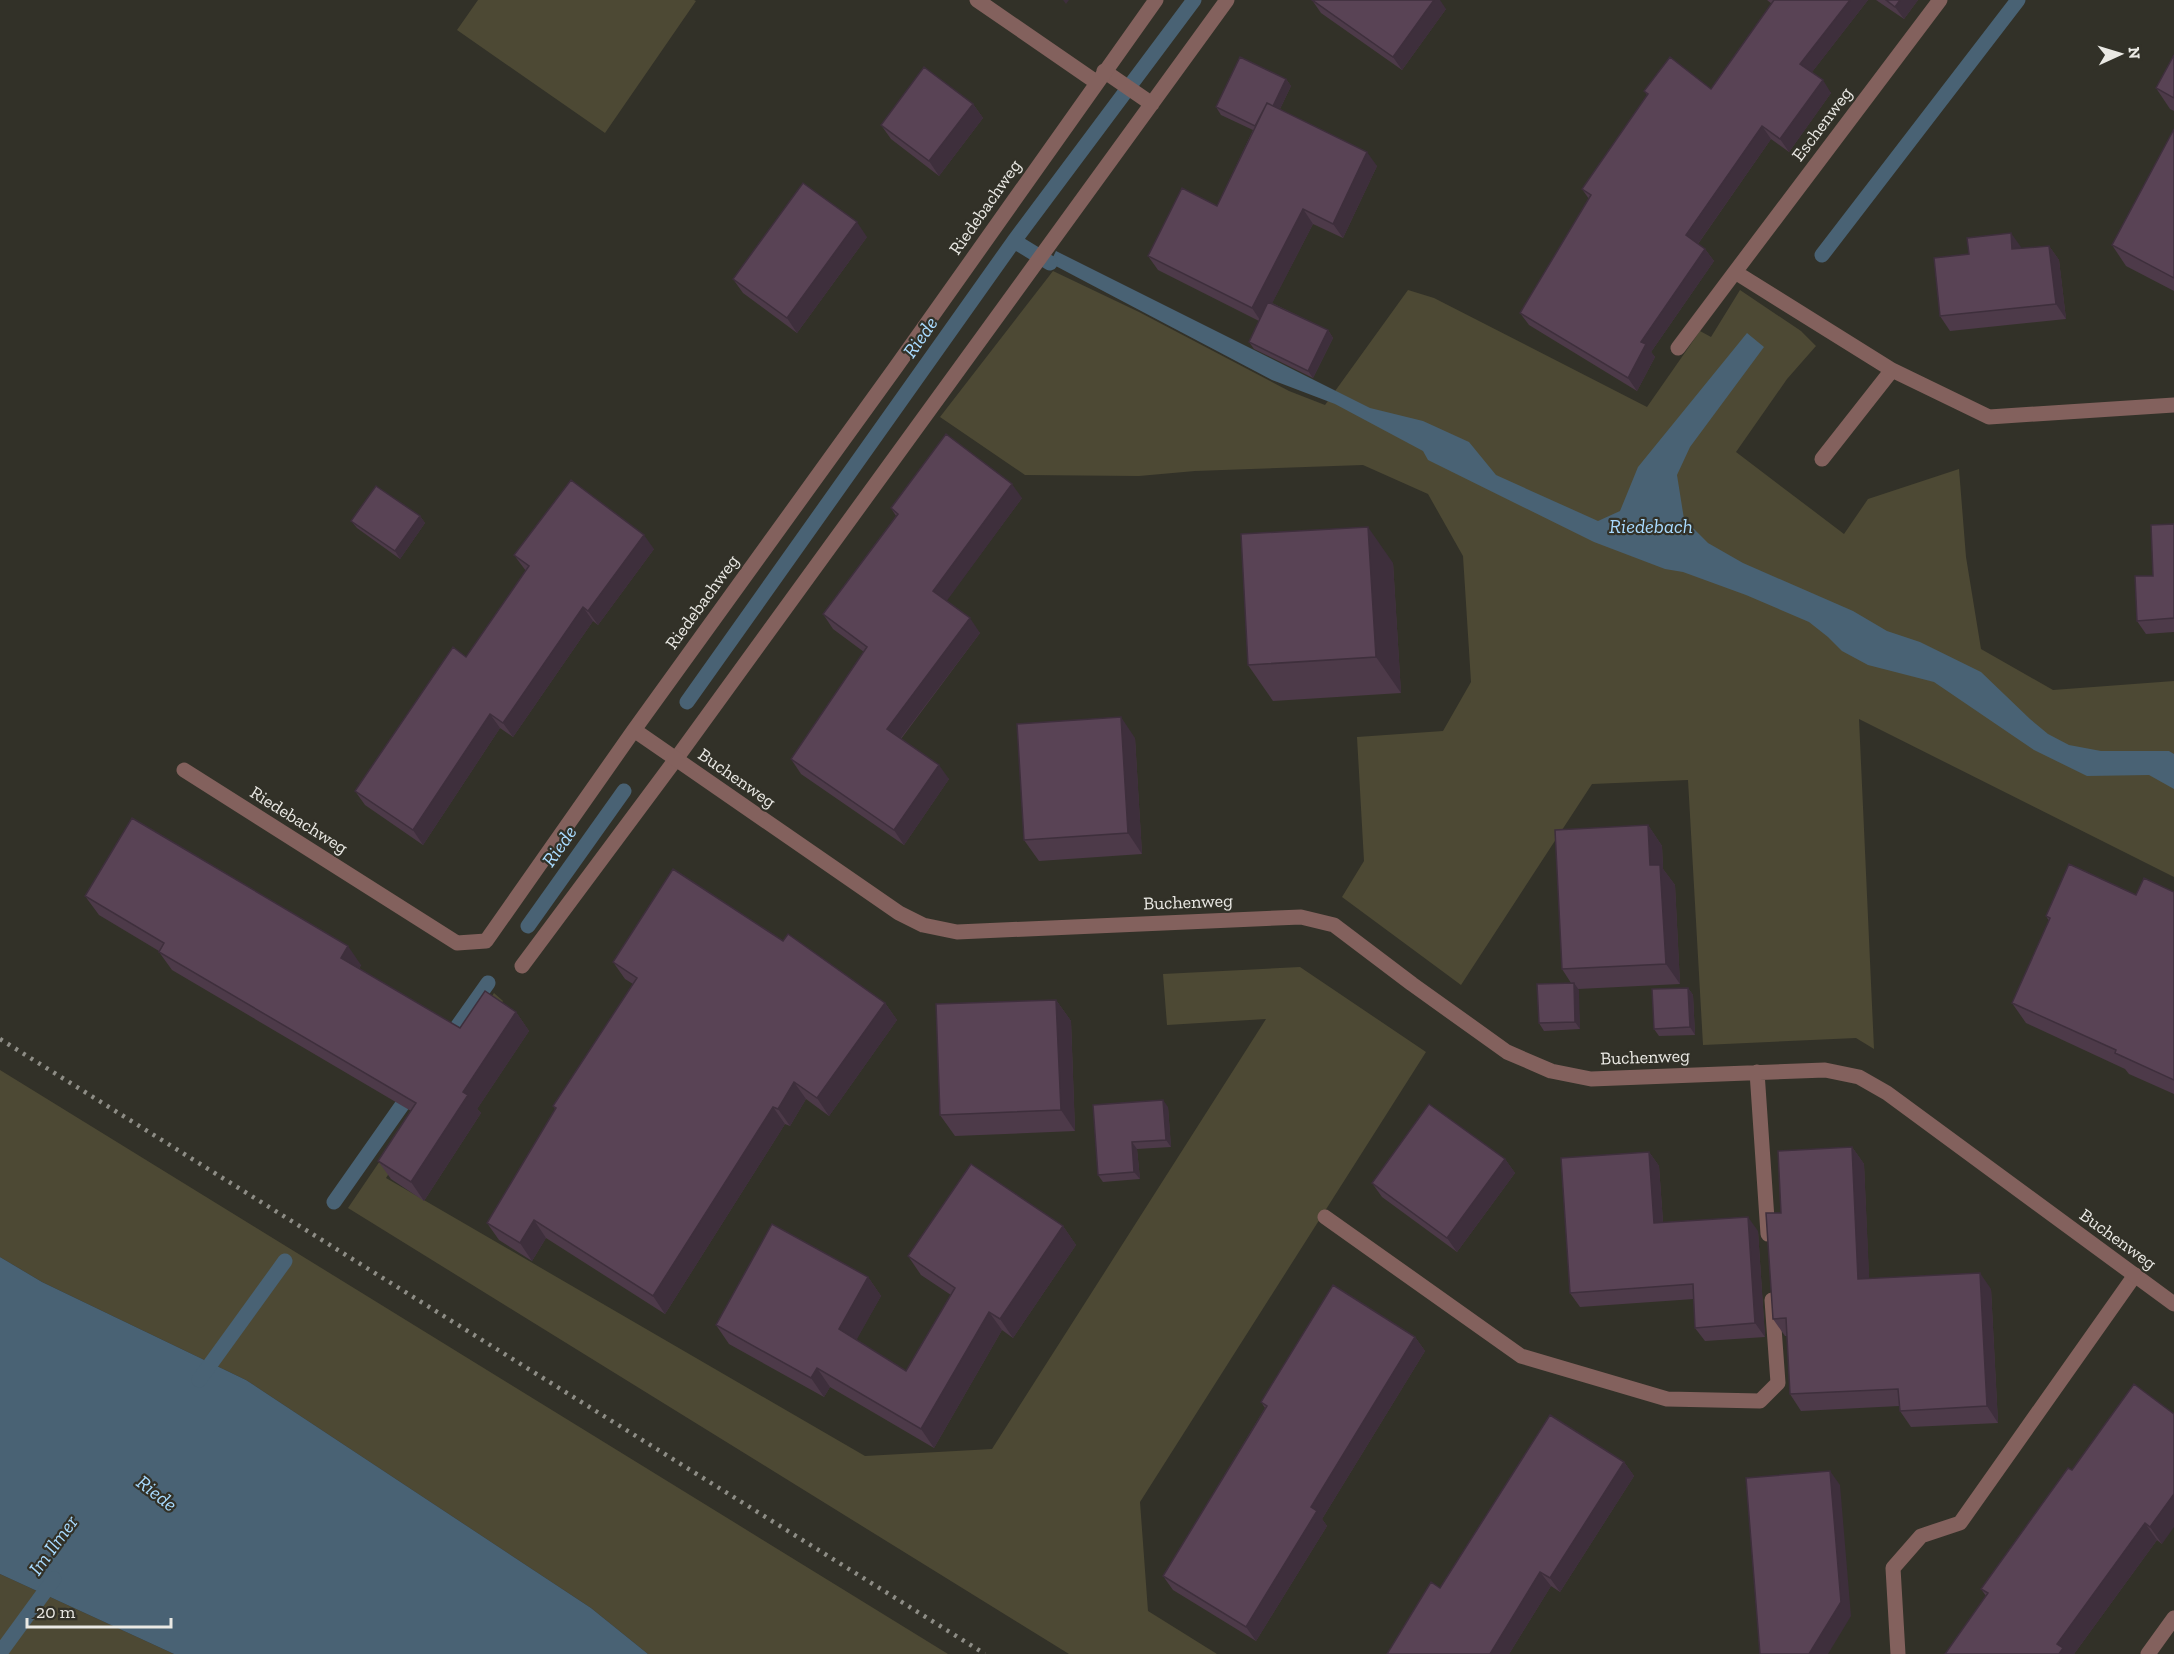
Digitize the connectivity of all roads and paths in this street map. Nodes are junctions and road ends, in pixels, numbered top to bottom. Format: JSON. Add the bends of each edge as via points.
{"nodes":[{"id":1,"x":977,"y":0,"type":"edge"},
{"id":2,"x":1156,"y":0,"type":"edge"},
{"id":3,"x":1227,"y":0,"type":"edge"},
{"id":4,"x":1940,"y":0,"type":"edge"},
{"id":5,"x":1104,"y":76,"type":"junction"},
{"id":6,"x":1148,"y":102,"type":"junction"},
{"id":7,"x":1735,"y":272,"type":"junction"},
{"id":8,"x":1678,"y":348,"type":"dead end"},
{"id":9,"x":1892,"y":370,"type":"junction"},
{"id":10,"x":2174,"y":405,"type":"edge"},
{"id":11,"x":1822,"y":459,"type":"dead end"},
{"id":12,"x":634,"y":730,"type":"junction"},
{"id":13,"x":676,"y":759,"type":"junction"},
{"id":14,"x":184,"y":770,"type":"dead end"},
{"id":15,"x":522,"y":966,"type":"dead end"},
{"id":16,"x":1757,"y":1072,"type":"junction"},
{"id":17,"x":1325,"y":1217,"type":"dead end"},
{"id":18,"x":1769,"y":1251,"type":"edge"},
{"id":19,"x":2135,"y":1275,"type":"junction"},
{"id":20,"x":1771,"y":1287,"type":"edge"},
{"id":21,"x":2174,"y":1304,"type":"edge"},
{"id":22,"x":2174,"y":1618,"type":"edge"},
{"id":23,"x":1899,"y":1654,"type":"edge"},
{"id":24,"x":2148,"y":1654,"type":"edge"}],
"edges":[{"from":1,"to":5,"type":"street"},
{"from":2,"to":5,"type":"street","name":"Riedebachweg"},
{"from":3,"to":6,"type":"street"},
{"from":4,"to":7,"type":"street","name":"Eschenweg"},
{"from":5,"to":6,"type":"street"},
{"from":5,"to":12,"type":"street","name":"Riedebachweg"},
{"from":6,"to":13,"type":"street","via":[[1052,241]]},
{"from":7,"to":8,"type":"street","name":"Eschenweg"},
{"from":7,"to":9,"type":"street"},
{"from":9,"to":10,"type":"street","via":[[1989,417]]},
{"from":9,"to":11,"type":"street"},
{"from":12,"to":13,"type":"street","name":"Buchenweg"},
{"from":12,"to":14,"type":"street","name":"Riedebachweg","via":[[486,941],[457,943]]},
{"from":13,"to":15,"type":"street"},
{"from":13,"to":16,"type":"street","name":"Buchenweg","via":[[899,913],[923,925],[957,932],[1300,917],[1334,925],[1507,1053],[1551,1071],[1591,1079]]},
{"from":16,"to":18,"type":"street"},
{"from":16,"to":19,"type":"street","name":"Buchenweg","via":[[1825,1070],[1859,1077],[1887,1093]]},
{"from":17,"to":20,"type":"street","via":[[1521,1356],[1667,1399],[1760,1401],[1778,1383]]},
{"from":19,"to":21,"type":"street","name":"Buchenweg"},
{"from":19,"to":23,"type":"street","via":[[1960,1523],[1921,1536],[1893,1568]]},
{"from":22,"to":24,"type":"street"}]}
